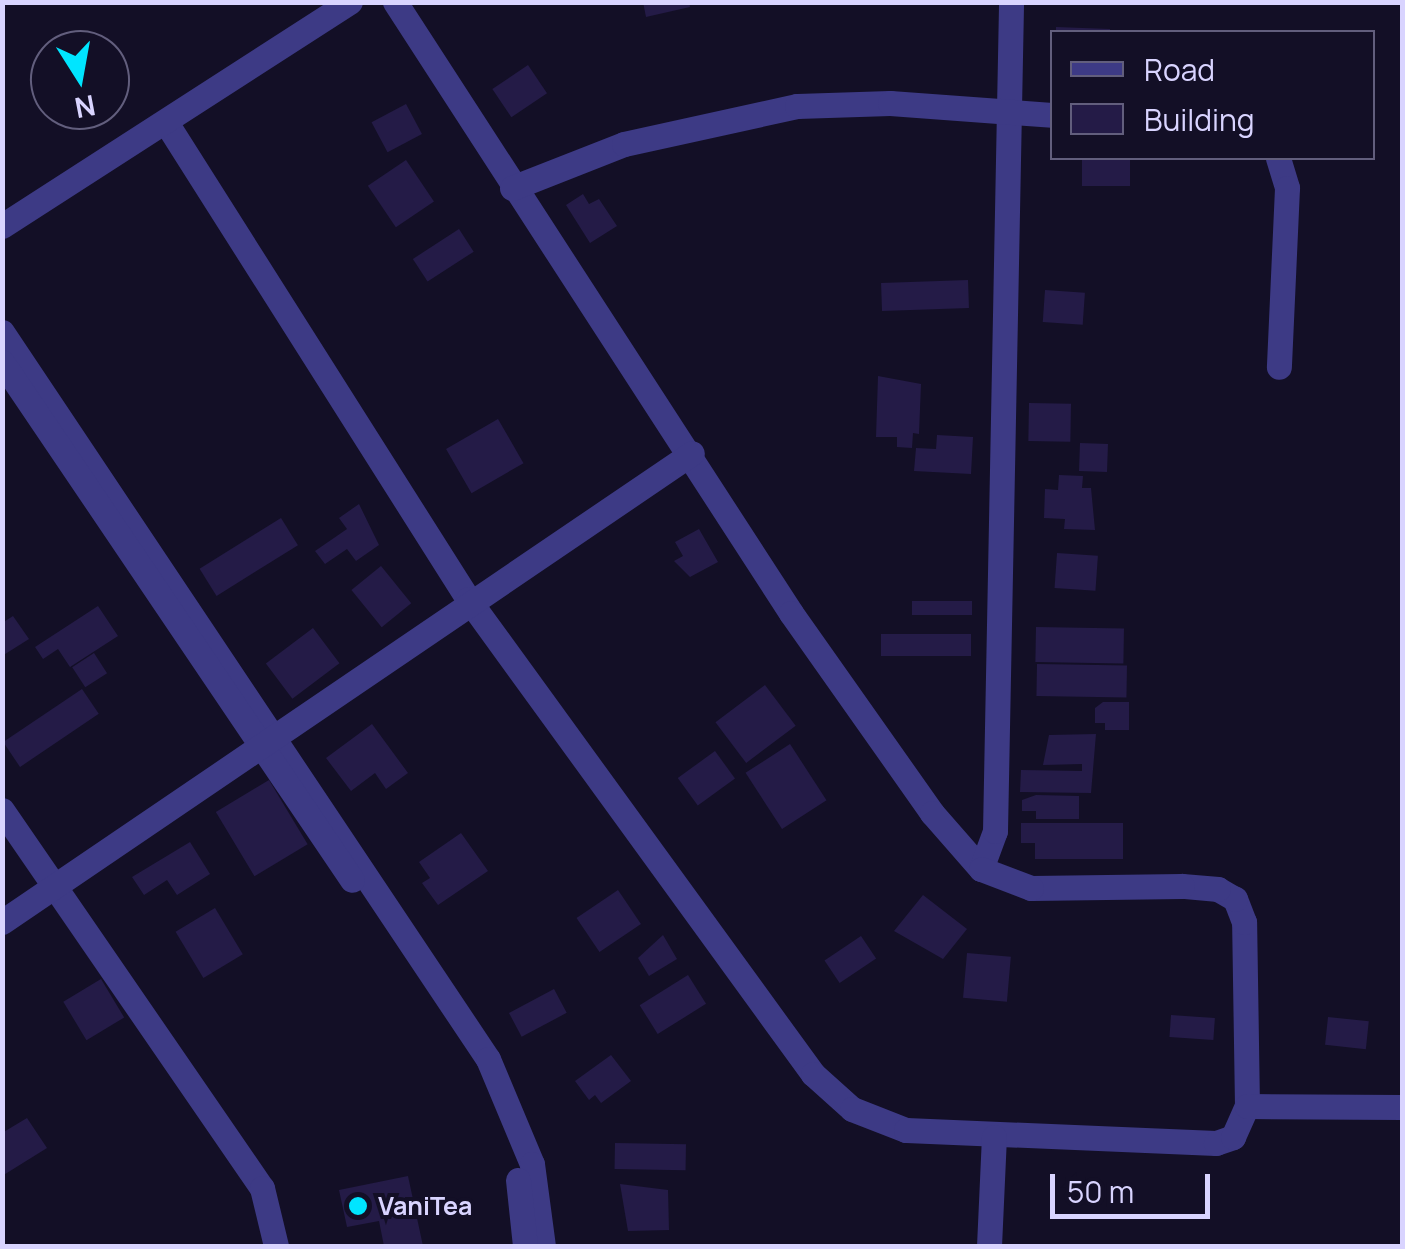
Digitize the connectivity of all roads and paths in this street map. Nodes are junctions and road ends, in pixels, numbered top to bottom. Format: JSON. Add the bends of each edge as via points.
{"nodes":[{"id":1,"x":350,"y":2,"type":"edge"},
{"id":2,"x":394,"y":2,"type":"edge"},
{"id":3,"x":1011,"y":2,"type":"edge"},
{"id":4,"x":1010,"y":111,"type":"junction"},
{"id":5,"x":1050,"y":115,"type":"edge"},
{"id":6,"x":168,"y":124,"type":"junction"},
{"id":7,"x":1279,"y":160,"type":"edge"},
{"id":8,"x":512,"y":188,"type":"junction"},
{"id":9,"x":2,"y":226,"type":"edge"},
{"id":10,"x":2,"y":332,"type":"edge"},
{"id":11,"x":2,"y":362,"type":"edge"},
{"id":12,"x":1279,"y":367,"type":"dead end"},
{"id":13,"x":692,"y":453,"type":"junction"},
{"id":14,"x":113,"y":511,"type":"junction"},
{"id":15,"x":468,"y":599,"type":"junction"},
{"id":16,"x":270,"y":743,"type":"junction"},
{"id":17,"x":2,"y":810,"type":"edge"},
{"id":18,"x":981,"y":869,"type":"junction"},
{"id":19,"x":53,"y":884,"type":"junction"},
{"id":20,"x":2,"y":922,"type":"edge"},
{"id":21,"x":444,"y":1007,"type":"junction"},
{"id":22,"x":1246,"y":1106,"type":"junction"},
{"id":23,"x":1402,"y":1107,"type":"edge"},
{"id":24,"x":994,"y":1137,"type":"junction"},
{"id":25,"x":276,"y":1246,"type":"edge"},
{"id":26,"x":525,"y":1246,"type":"edge"},
{"id":27,"x":543,"y":1246,"type":"edge"},
{"id":28,"x":989,"y":1246,"type":"edge"}],
"edges":[{"from":1,"to":6,"type":"street"},
{"from":2,"to":8,"type":"street"},
{"from":3,"to":4,"type":"street"},
{"from":4,"to":5,"type":"street"},
{"from":4,"to":8,"type":"street","via":[[890,103],[797,106],[624,144]]},
{"from":4,"to":18,"type":"street","via":[[995,831]]},
{"from":6,"to":9,"type":"street"},
{"from":6,"to":15,"type":"street"},
{"from":7,"to":12,"type":"street","via":[[1287,188]]},
{"from":8,"to":13,"type":"street"},
{"from":10,"to":14,"type":"street"},
{"from":11,"to":14,"type":"street"},
{"from":13,"to":15,"type":"street"},
{"from":13,"to":18,"type":"street","via":[[868,727]]},
{"from":14,"to":16,"type":"street"},
{"from":15,"to":16,"type":"street"},
{"from":15,"to":24,"type":"street","via":[[813,1074],[852,1108],[906,1130]]},
{"from":16,"to":19,"type":"street"},
{"from":16,"to":21,"type":"street"},
{"from":17,"to":19,"type":"street"},
{"from":18,"to":22,"type":"street","via":[[1032,888],[1182,886],[1218,889],[1235,899],[1244,922]]},
{"from":19,"to":20,"type":"street"},
{"from":19,"to":25,"type":"street","via":[[262,1188]]},
{"from":21,"to":26,"type":"street","via":[[499,1117],[516,1169]]},
{"from":21,"to":27,"type":"street","via":[[514,1112],[532,1164]]},
{"from":22,"to":23,"type":"street"},
{"from":22,"to":24,"type":"street","via":[[1233,1136],[1216,1144]]},
{"from":24,"to":28,"type":"street"}]}
